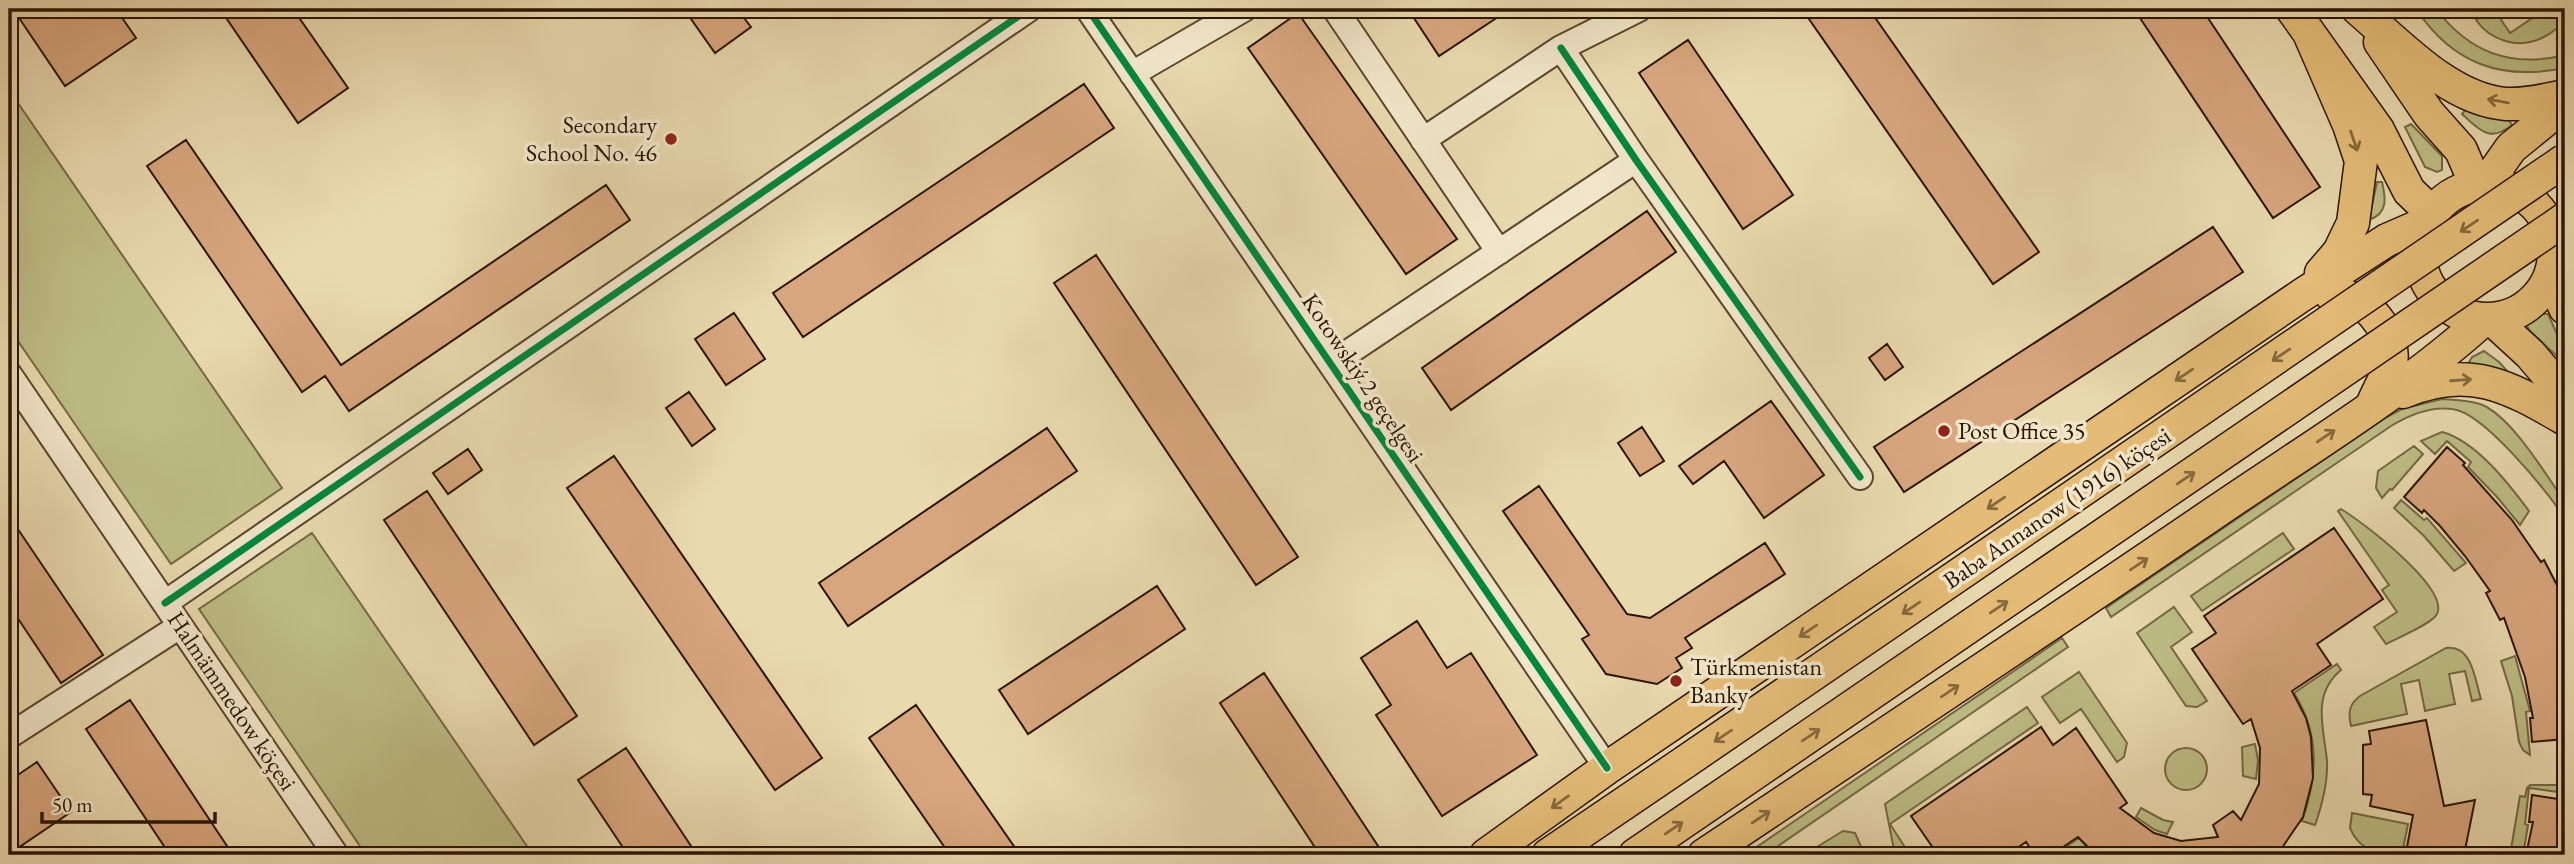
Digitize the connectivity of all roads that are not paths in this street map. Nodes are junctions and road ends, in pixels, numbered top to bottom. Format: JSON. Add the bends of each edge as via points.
{"nodes":[{"id":1,"x":1029,"y":9,"type":"edge"},
{"id":2,"x":1088,"y":9,"type":"edge"},
{"id":3,"x":1244,"y":9,"type":"edge"},
{"id":4,"x":1335,"y":9,"type":"edge"},
{"id":5,"x":1639,"y":9,"type":"edge"},
{"id":6,"x":2358,"y":9,"type":"edge"},
{"id":7,"x":2300,"y":21,"type":"edge"},
{"id":8,"x":1561,"y":48,"type":"junction"},
{"id":9,"x":1132,"y":74,"type":"junction"},
{"id":10,"x":2565,"y":96,"type":"edge"},
{"id":11,"x":2565,"y":104,"type":"edge"},
{"id":12,"x":1423,"y":140,"type":"junction"},
{"id":13,"x":1636,"y":160,"type":"junction"},
{"id":14,"x":2565,"y":160,"type":"edge"},
{"id":15,"x":2480,"y":185,"type":"junction"},
{"id":16,"x":2429,"y":218,"type":"junction"},
{"id":17,"x":2565,"y":219,"type":"edge"},
{"id":18,"x":1499,"y":252,"type":"junction"},
{"id":19,"x":2556,"y":267,"type":"edge"},
{"id":20,"x":2302,"y":295,"type":"junction"},
{"id":21,"x":2565,"y":308,"type":"edge"},
{"id":22,"x":2488,"y":320,"type":"junction"},
{"id":23,"x":1331,"y":364,"type":"junction"},
{"id":24,"x":9,"y":374,"type":"edge"},
{"id":25,"x":2565,"y":395,"type":"edge"},
{"id":26,"x":2372,"y":405,"type":"junction"},
{"id":27,"x":2565,"y":419,"type":"edge"},
{"id":28,"x":1860,"y":477,"type":"dead end"},
{"id":29,"x":165,"y":603,"type":"junction"},
{"id":30,"x":180,"y":626,"type":"junction"},
{"id":31,"x":9,"y":736,"type":"edge"},
{"id":32,"x":1607,"y":768,"type":"junction"},
{"id":33,"x":336,"y":855,"type":"edge"},
{"id":34,"x":1486,"y":855,"type":"edge"},
{"id":35,"x":1548,"y":855,"type":"edge"},
{"id":36,"x":1635,"y":855,"type":"edge"},
{"id":37,"x":1704,"y":855,"type":"edge"}],
"edges":[{"from":1,"to":29,"type":"street"},
{"from":2,"to":9,"type":"street","name":"Kotowskiý 2 geçelgesi"},
{"from":3,"to":9,"type":"street"},
{"from":4,"to":12,"type":"street"},
{"from":5,"to":8,"type":"street"},
{"from":10,"to":6,"type":"main road","one_way":true,"via":[[2506,104],[2477,97],[2442,80]]},
{"from":6,"to":15,"type":"main road","via":[[2429,114],[2461,150]]},
{"from":7,"to":16,"type":"main road","via":[[2378,130],[2409,191]]},
{"from":7,"to":20,"type":"main road","one_way":true,"via":[[2361,161],[2353,223],[2339,252]]},
{"from":8,"to":12,"type":"street"},
{"from":8,"to":13,"type":"street"},
{"from":9,"to":23,"type":"street","name":"Kotowskiý 2 geçelgesi"},
{"from":11,"to":15,"type":"main road","via":[[2511,148]]},
{"from":12,"to":18,"type":"street"},
{"from":13,"to":18,"type":"street"},
{"from":13,"to":28,"type":"street"},
{"from":14,"to":35,"type":"main road","name":"Baba Annanow (1916) köçesi","one_way":true,"bridge":true},
{"from":15,"to":16,"type":"main road","via":[[2451,195]]},
{"from":15,"to":19,"type":"main road","via":[[2505,187],[2538,209],[2549,226]]},
{"from":16,"to":20,"type":"main road"},
{"from":16,"to":22,"type":"main road","via":[[2419,244],[2429,287],[2452,310]]},
{"from":36,"to":17,"type":"main road","name":"Baba Annanow (1916) köçesi","one_way":true,"bridge":true},
{"from":18,"to":23,"type":"street"},
{"from":19,"to":21,"type":"main road"},
{"from":19,"to":22,"type":"main road","via":[[2529,306],[2512,316]]},
{"from":20,"to":26,"type":"main road","via":[[2348,297],[2380,322],[2389,341],[2391,361]]},
{"from":20,"to":32,"type":"main road","one_way":true},
{"from":22,"to":25,"type":"main road","via":[[2530,354]]},
{"from":22,"to":26,"type":"main road"},
{"from":23,"to":32,"type":"street","name":"Kotowskiý 2 geçelgesi"},
{"from":24,"to":29,"type":"street","name":"Halmämmedow köçesi"},
{"from":24,"to":30,"type":"street"},
{"from":26,"to":27,"type":"main road","one_way":true,"via":[[2413,388],[2472,379],[2520,393]]},
{"from":37,"to":26,"type":"main road","one_way":true},
{"from":29,"to":30,"type":"street","name":"Halmämmedow köçesi"},
{"from":30,"to":31,"type":"street"},
{"from":30,"to":33,"type":"street","name":"Halmämmedow köçesi"},
{"from":32,"to":34,"type":"main road","one_way":true}]}
